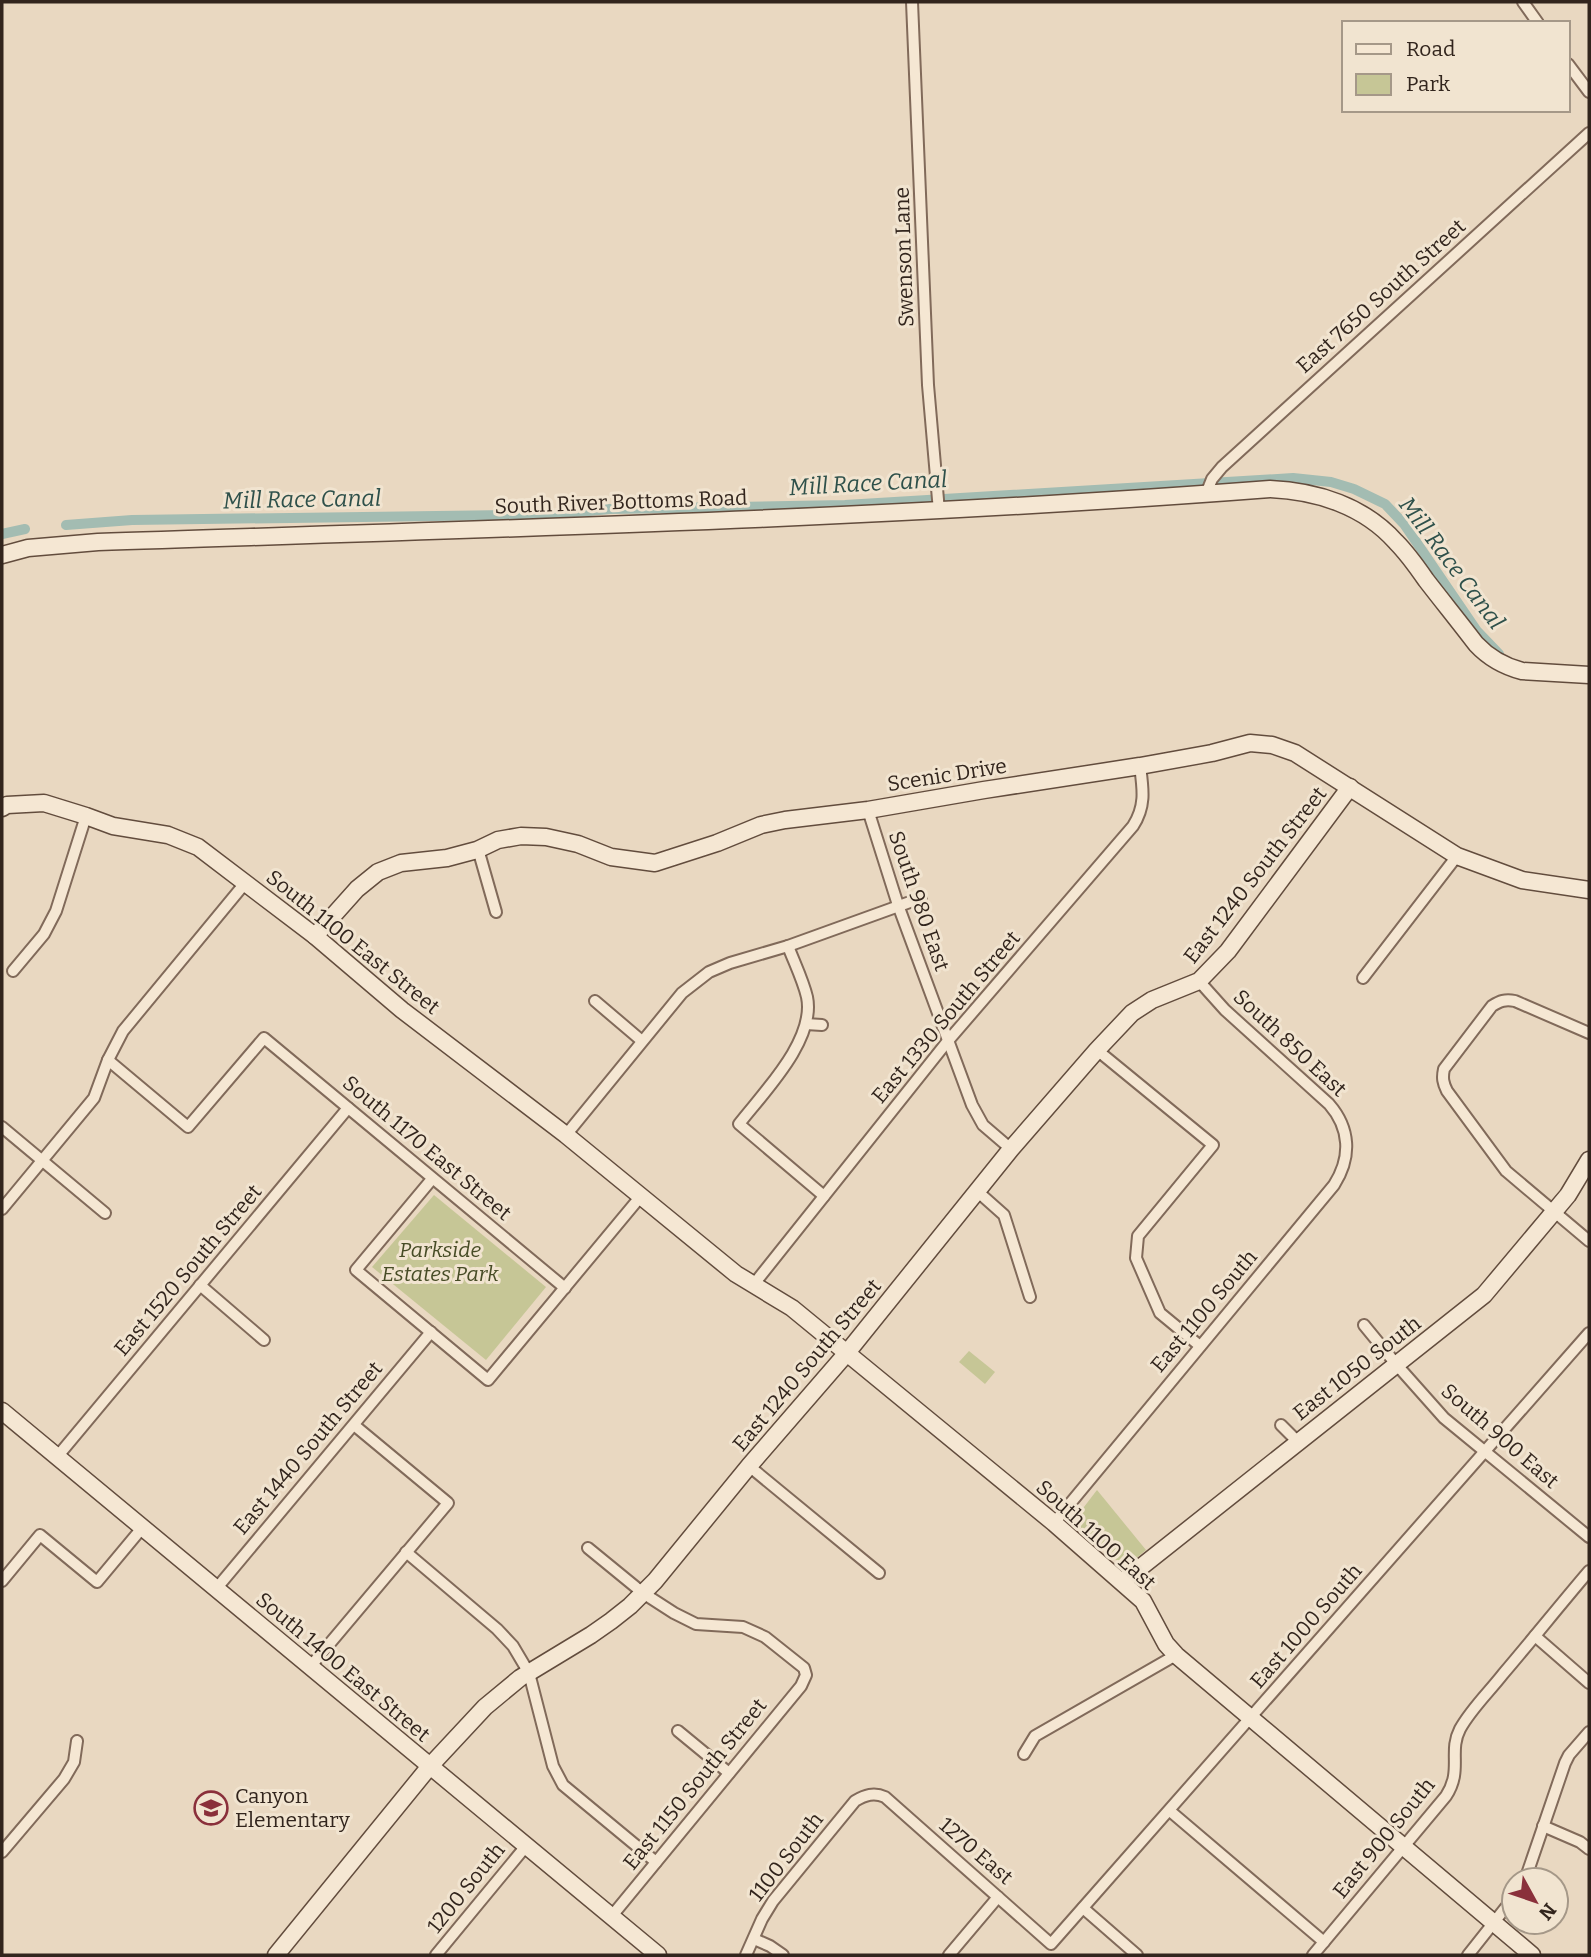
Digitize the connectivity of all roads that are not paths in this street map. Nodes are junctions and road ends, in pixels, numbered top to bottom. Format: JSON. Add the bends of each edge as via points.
{"nodes":[{"id":1,"x":912,"y":2,"type":"edge"},
{"id":2,"x":1523,"y":2,"type":"edge"},
{"id":3,"x":1537,"y":21,"type":"edge"},
{"id":4,"x":1570,"y":67,"type":"edge"},
{"id":5,"x":1589,"y":92,"type":"edge"},
{"id":6,"x":1589,"y":133,"type":"edge"},
{"id":7,"x":1209,"y":486,"type":"junction"},
{"id":8,"x":939,"y":508,"type":"junction"},
{"id":9,"x":2,"y":555,"type":"edge"},
{"id":10,"x":1589,"y":675,"type":"edge"},
{"id":11,"x":1140,"y":766,"type":"junction"},
{"id":12,"x":1350,"y":787,"type":"junction"},
{"id":13,"x":2,"y":808,"type":"edge"},
{"id":14,"x":868,"y":810,"type":"junction"},
{"id":15,"x":86,"y":816,"type":"junction"},
{"id":16,"x":478,"y":849,"type":"junction"},
{"id":17,"x":1457,"y":856,"type":"junction"},
{"id":18,"x":246,"y":882,"type":"junction"},
{"id":19,"x":1589,"y":890,"type":"edge"},
{"id":20,"x":921,"y":898,"type":"dead end"},
{"id":21,"x":898,"y":905,"type":"junction"},
{"id":22,"x":496,"y":912,"type":"dead end"},
{"id":23,"x":315,"y":936,"type":"junction"},
{"id":24,"x":788,"y":946,"type":"junction"},
{"id":25,"x":13,"y":971,"type":"dead end"},
{"id":26,"x":1363,"y":978,"type":"dead end"},
{"id":27,"x":1199,"y":981,"type":"junction"},
{"id":28,"x":594,"y":1001,"type":"dead end"},
{"id":29,"x":806,"y":1024,"type":"junction"},
{"id":30,"x":822,"y":1025,"type":"dead end"},
{"id":31,"x":1589,"y":1033,"type":"edge"},
{"id":32,"x":642,"y":1041,"type":"junction"},
{"id":33,"x":947,"y":1042,"type":"junction"},
{"id":34,"x":1097,"y":1050,"type":"junction"},
{"id":35,"x":108,"y":1060,"type":"junction"},
{"id":36,"x":348,"y":1108,"type":"junction"},
{"id":37,"x":2,"y":1127,"type":"edge"},
{"id":38,"x":566,"y":1135,"type":"junction"},
{"id":39,"x":1346,"y":1137,"type":"joint"},
{"id":40,"x":1011,"y":1149,"type":"junction"},
{"id":41,"x":1589,"y":1160,"type":"edge"},
{"id":42,"x":43,"y":1161,"type":"junction"},
{"id":43,"x":432,"y":1179,"type":"junction"},
{"id":44,"x":977,"y":1191,"type":"junction"},
{"id":45,"x":641,"y":1196,"type":"junction"},
{"id":46,"x":824,"y":1196,"type":"junction"},
{"id":47,"x":2,"y":1209,"type":"edge"},
{"id":48,"x":105,"y":1213,"type":"dead end"},
{"id":49,"x":1555,"y":1213,"type":"junction"},
{"id":50,"x":1589,"y":1241,"type":"edge"},
{"id":51,"x":754,"y":1284,"type":"junction"},
{"id":52,"x":200,"y":1285,"type":"junction"},
{"id":53,"x":565,"y":1288,"type":"junction"},
{"id":54,"x":1030,"y":1297,"type":"dead end"},
{"id":55,"x":1364,"y":1325,"type":"dead end"},
{"id":56,"x":431,"y":1332,"type":"junction"},
{"id":57,"x":1589,"y":1333,"type":"edge"},
{"id":58,"x":264,"y":1340,"type":"dead end"},
{"id":59,"x":1200,"y":1346,"type":"junction"},
{"id":60,"x":846,"y":1354,"type":"junction"},
{"id":61,"x":1396,"y":1364,"type":"junction"},
{"id":62,"x":2,"y":1411,"type":"edge"},
{"id":63,"x":354,"y":1425,"type":"junction"},
{"id":64,"x":1281,"y":1425,"type":"dead end"},
{"id":65,"x":1298,"y":1442,"type":"junction"},
{"id":66,"x":1485,"y":1452,"type":"junction"},
{"id":67,"x":57,"y":1457,"type":"junction"},
{"id":68,"x":749,"y":1466,"type":"junction"},
{"id":69,"x":1055,"y":1523,"type":"junction"},
{"id":70,"x":142,"y":1528,"type":"junction"},
{"id":71,"x":1589,"y":1537,"type":"edge"},
{"id":72,"x":588,"y":1548,"type":"dead end"},
{"id":73,"x":406,"y":1552,"type":"junction"},
{"id":74,"x":1589,"y":1571,"type":"edge"},
{"id":75,"x":879,"y":1573,"type":"dead end"},
{"id":76,"x":2,"y":1581,"type":"edge"},
{"id":77,"x":1122,"y":1582,"type":"junction"},
{"id":78,"x":216,"y":1589,"type":"junction"},
{"id":79,"x":643,"y":1593,"type":"junction"},
{"id":80,"x":1535,"y":1636,"type":"junction"},
{"id":81,"x":1176,"y":1655,"type":"junction"},
{"id":82,"x":310,"y":1667,"type":"junction"},
{"id":83,"x":529,"y":1672,"type":"junction"},
{"id":84,"x":1589,"y":1683,"type":"edge"},
{"id":85,"x":1250,"y":1719,"type":"junction"},
{"id":86,"x":678,"y":1731,"type":"dead end"},
{"id":87,"x":1589,"y":1732,"type":"edge"},
{"id":88,"x":77,"y":1741,"type":"dead end"},
{"id":89,"x":1024,"y":1754,"type":"dead end"},
{"id":90,"x":430,"y":1766,"type":"junction"},
{"id":91,"x":729,"y":1773,"type":"junction"},
{"id":92,"x":871,"y":1794,"type":"joint"},
{"id":93,"x":1170,"y":1811,"type":"junction"},
{"id":94,"x":1543,"y":1826,"type":"junction"},
{"id":95,"x":7,"y":1836,"type":"edge"},
{"id":96,"x":526,"y":1846,"type":"junction"},
{"id":97,"x":1405,"y":1847,"type":"junction"},
{"id":98,"x":1589,"y":1849,"type":"edge"},
{"id":99,"x":2,"y":1852,"type":"edge"},
{"id":100,"x":656,"y":1862,"type":"junction"},
{"id":101,"x":1530,"y":1866,"type":"edge"},
{"id":102,"x":998,"y":1896,"type":"junction"},
{"id":103,"x":1083,"y":1908,"type":"junction"},
{"id":104,"x":1500,"y":1916,"type":"edge"},
{"id":105,"x":611,"y":1917,"type":"junction"},
{"id":106,"x":1494,"y":1924,"type":"junction"},
{"id":107,"x":754,"y":1939,"type":"junction"},
{"id":108,"x":1324,"y":1942,"type":"junction"},
{"id":109,"x":1051,"y":1944,"type":"joint"},
{"id":110,"x":276,"y":1955,"type":"edge"},
{"id":111,"x":436,"y":1955,"type":"edge"},
{"id":112,"x":658,"y":1955,"type":"edge"},
{"id":113,"x":746,"y":1955,"type":"edge"},
{"id":114,"x":783,"y":1955,"type":"edge"},
{"id":115,"x":950,"y":1955,"type":"edge"},
{"id":116,"x":1137,"y":1955,"type":"edge"},
{"id":117,"x":1313,"y":1955,"type":"edge"},
{"id":118,"x":1468,"y":1955,"type":"edge"},
{"id":119,"x":1532,"y":1955,"type":"edge"}],
"edges":[{"from":1,"to":8,"type":"street","name":"Swenson Lane","via":[[928,385]]},
{"from":2,"to":3,"type":"street"},
{"from":4,"to":5,"type":"street"},
{"from":6,"to":7,"type":"street","name":"East 7650 South Street","via":[[1222,467]]},
{"from":7,"to":8,"type":"street","name":"South River Bottoms Road"},
{"from":7,"to":10,"type":"street","name":"South River Bottoms Road","via":[[1289,490],[1348,506],[1397,542],[1492,659],[1522,671]]},
{"from":8,"to":9,"type":"street","name":"South River Bottoms Road","via":[[98,542]]},
{"from":11,"to":12,"type":"street","name":"Scenic Drive","via":[[1250,743],[1272,745],[1295,753]]},
{"from":11,"to":14,"type":"street","name":"Scenic Drive"},
{"from":11,"to":33,"type":"street","name":"East 1330 South Street","via":[[1143,798],[1133,826]]},
{"from":12,"to":17,"type":"street","name":"Scenic Drive"},
{"from":12,"to":27,"type":"street","name":"East 1240 South Street","via":[[1228,951]]},
{"from":13,"to":15,"type":"street","name":"South 1100 East Street","via":[[44,803]]},
{"from":14,"to":16,"type":"street","name":"Scenic Drive","via":[[761,825],[655,863],[611,857],[546,837],[498,840]]},
{"from":14,"to":21,"type":"street","name":"South 980 East"},
{"from":15,"to":18,"type":"street","name":"South 1100 East Street","via":[[198,846]]},
{"from":15,"to":25,"type":"street","via":[[56,911],[44,934]]},
{"from":16,"to":22,"type":"street"},
{"from":16,"to":23,"type":"street","name":"Scenic Drive","via":[[401,863],[378,872]]},
{"from":17,"to":19,"type":"street","name":"Scenic Drive","via":[[1522,880]]},
{"from":17,"to":26,"type":"street"},
{"from":18,"to":23,"type":"street","name":"South 1100 East Street"},
{"from":18,"to":35,"type":"street","via":[[123,1031]]},
{"from":20,"to":21,"type":"street"},
{"from":21,"to":24,"type":"street"},
{"from":21,"to":33,"type":"street","name":"South 980 East"},
{"from":23,"to":38,"type":"street","name":"South 1100 East Street","via":[[402,1010]]},
{"from":24,"to":29,"type":"street","via":[[807,999]]},
{"from":24,"to":32,"type":"street","via":[[709,972],[682,992]]},
{"from":27,"to":34,"type":"street","name":"East 1240 South Street","via":[[1132,1013]]},
{"from":27,"to":39,"type":"street","name":"South 850 East","via":[[1329,1104]]},
{"from":28,"to":32,"type":"street"},
{"from":29,"to":30,"type":"street"},
{"from":29,"to":46,"type":"street","via":[[796,1051],[738,1125]]},
{"from":31,"to":49,"type":"street","via":[[1508,999],[1492,1006],[1444,1069],[1447,1091],[1506,1171]]},
{"from":32,"to":38,"type":"street"},
{"from":33,"to":40,"type":"street","name":"South 980 East","via":[[982,1125]]},
{"from":33,"to":46,"type":"street","name":"East 1330 South Street"},
{"from":34,"to":40,"type":"street","name":"East 1240 South Street"},
{"from":34,"to":59,"type":"street","via":[[1213,1144],[1138,1236],[1136,1258],[1160,1313]]},
{"from":35,"to":36,"type":"street","name":"South 1170 East Street","via":[[188,1127],[264,1038]]},
{"from":35,"to":42,"type":"street","via":[[94,1098]]},
{"from":36,"to":43,"type":"street","name":"South 1170 East Street"},
{"from":36,"to":52,"type":"street","name":"East 1520 South Street"},
{"from":37,"to":42,"type":"street"},
{"from":38,"to":45,"type":"street","name":"South 1100 East Street"},
{"from":39,"to":59,"type":"street","name":"East 1100 South","via":[[1345,1161],[1335,1185]]},
{"from":40,"to":44,"type":"street","name":"East 1240 South Street"},
{"from":41,"to":49,"type":"street","name":"East 1050 South"},
{"from":42,"to":47,"type":"street"},
{"from":42,"to":48,"type":"street"},
{"from":43,"to":53,"type":"street","name":"South 1170 East Street"},
{"from":43,"to":56,"type":"street","via":[[356,1270]]},
{"from":44,"to":54,"type":"street","via":[[1004,1215]]},
{"from":44,"to":60,"type":"street","name":"East 1240 South Street"},
{"from":45,"to":51,"type":"street","name":"South 1100 East"},
{"from":45,"to":53,"type":"street"},
{"from":46,"to":51,"type":"street","name":"East 1330 South Street"},
{"from":49,"to":50,"type":"street"},
{"from":49,"to":61,"type":"street","name":"East 1050 South","via":[[1484,1295]]},
{"from":51,"to":60,"type":"street","name":"South 1100 East","via":[[792,1308]]},
{"from":52,"to":58,"type":"street"},
{"from":52,"to":67,"type":"street","name":"East 1520 South Street"},
{"from":53,"to":56,"type":"street","via":[[488,1380]]},
{"from":55,"to":61,"type":"street","name":"South 900 East"},
{"from":56,"to":63,"type":"street","name":"East 1440 South Street"},
{"from":57,"to":66,"type":"street","name":"East 1000 South"},
{"from":59,"to":69,"type":"street","name":"East 1100 South"},
{"from":60,"to":68,"type":"street","name":"East 1240 South Street"},
{"from":60,"to":69,"type":"street","name":"South 1100 East"},
{"from":61,"to":65,"type":"street","name":"East 1050 South"},
{"from":61,"to":66,"type":"street","name":"South 900 East","via":[[1444,1418]]},
{"from":62,"to":67,"type":"street","name":"South 1400 East Street"},
{"from":63,"to":73,"type":"street","via":[[448,1503]]},
{"from":63,"to":78,"type":"street","name":"East 1440 South Street"},
{"from":64,"to":65,"type":"street"},
{"from":65,"to":77,"type":"street","name":"East 1050 South"},
{"from":66,"to":71,"type":"street","name":"South 900 East"},
{"from":66,"to":85,"type":"street","name":"East 1000 South"},
{"from":67,"to":70,"type":"street","name":"South 1400 East Street"},
{"from":68,"to":75,"type":"street"},
{"from":68,"to":79,"type":"street","name":"East 1240 South Street"},
{"from":69,"to":77,"type":"street","name":"South 1100 East"},
{"from":70,"to":76,"type":"street","via":[[97,1582],[40,1535]]},
{"from":70,"to":78,"type":"street","name":"South 1400 East Street"},
{"from":72,"to":79,"type":"street"},
{"from":73,"to":82,"type":"street"},
{"from":73,"to":83,"type":"street","via":[[497,1629]]},
{"from":74,"to":80,"type":"street","name":"East 900 South"},
{"from":77,"to":81,"type":"street","name":"South 1100 East","via":[[1143,1601]]},
{"from":78,"to":82,"type":"street","name":"South 1400 East Street"},
{"from":79,"to":83,"type":"street","name":"East 1240 South Street","via":[[591,1635]]},
{"from":79,"to":91,"type":"street","name":"East 1150 South Street","via":[[696,1624],[743,1627],[765,1637],[804,1668],[801,1686]]},
{"from":80,"to":84,"type":"street"},
{"from":80,"to":97,"type":"street","name":"East 900 South","via":[[1461,1728],[1450,1790]]},
{"from":81,"to":85,"type":"street","name":"South 1100 East"},
{"from":81,"to":89,"type":"street","via":[[1035,1736]]},
{"from":82,"to":90,"type":"street","name":"South 1400 East Street"},
{"from":83,"to":90,"type":"street","name":"East 1240 South Street","via":[[485,1707]]},
{"from":83,"to":100,"type":"street","via":[[553,1766],[563,1784]]},
{"from":85,"to":93,"type":"street","name":"East 1000 South"},
{"from":85,"to":97,"type":"street","name":"South 1100 East"},
{"from":86,"to":91,"type":"street"},
{"from":87,"to":94,"type":"street","via":[[1565,1763]]},
{"from":88,"to":95,"type":"street","via":[[74,1762],[64,1779]]},
{"from":90,"to":96,"type":"street","name":"South 1400 East Street"},
{"from":90,"to":110,"type":"street","name":"East 1240 South Street"},
{"from":91,"to":100,"type":"street","name":"East 1150 South Street"},
{"from":92,"to":102,"type":"street","name":"1270 East","via":[[885,1797]]},
{"from":92,"to":107,"type":"street","name":"1100 South","via":[[855,1801],[773,1901]]},
{"from":93,"to":103,"type":"street","name":"East 1000 South"},
{"from":93,"to":108,"type":"street"},
{"from":94,"to":98,"type":"street"},
{"from":94,"to":101,"type":"street"},
{"from":95,"to":99,"type":"street"},
{"from":96,"to":105,"type":"street","name":"South 1400 East Street"},
{"from":96,"to":111,"type":"street","name":"1200 South"},
{"from":97,"to":106,"type":"street","name":"South 1100 East"},
{"from":97,"to":108,"type":"street","name":"East 900 South"},
{"from":100,"to":105,"type":"street","name":"East 1150 South Street"},
{"from":102,"to":109,"type":"street","name":"1270 East"},
{"from":102,"to":115,"type":"street"},
{"from":103,"to":109,"type":"street","name":"East 1000 South"},
{"from":103,"to":116,"type":"street"},
{"from":104,"to":106,"type":"street"},
{"from":105,"to":112,"type":"street","name":"South 1400 East Street"},
{"from":106,"to":118,"type":"street"},
{"from":106,"to":119,"type":"street","name":"South 1100 East"},
{"from":107,"to":113,"type":"street","name":"1100 South"},
{"from":107,"to":114,"type":"street"},
{"from":108,"to":117,"type":"street","name":"East 900 South"}]}
